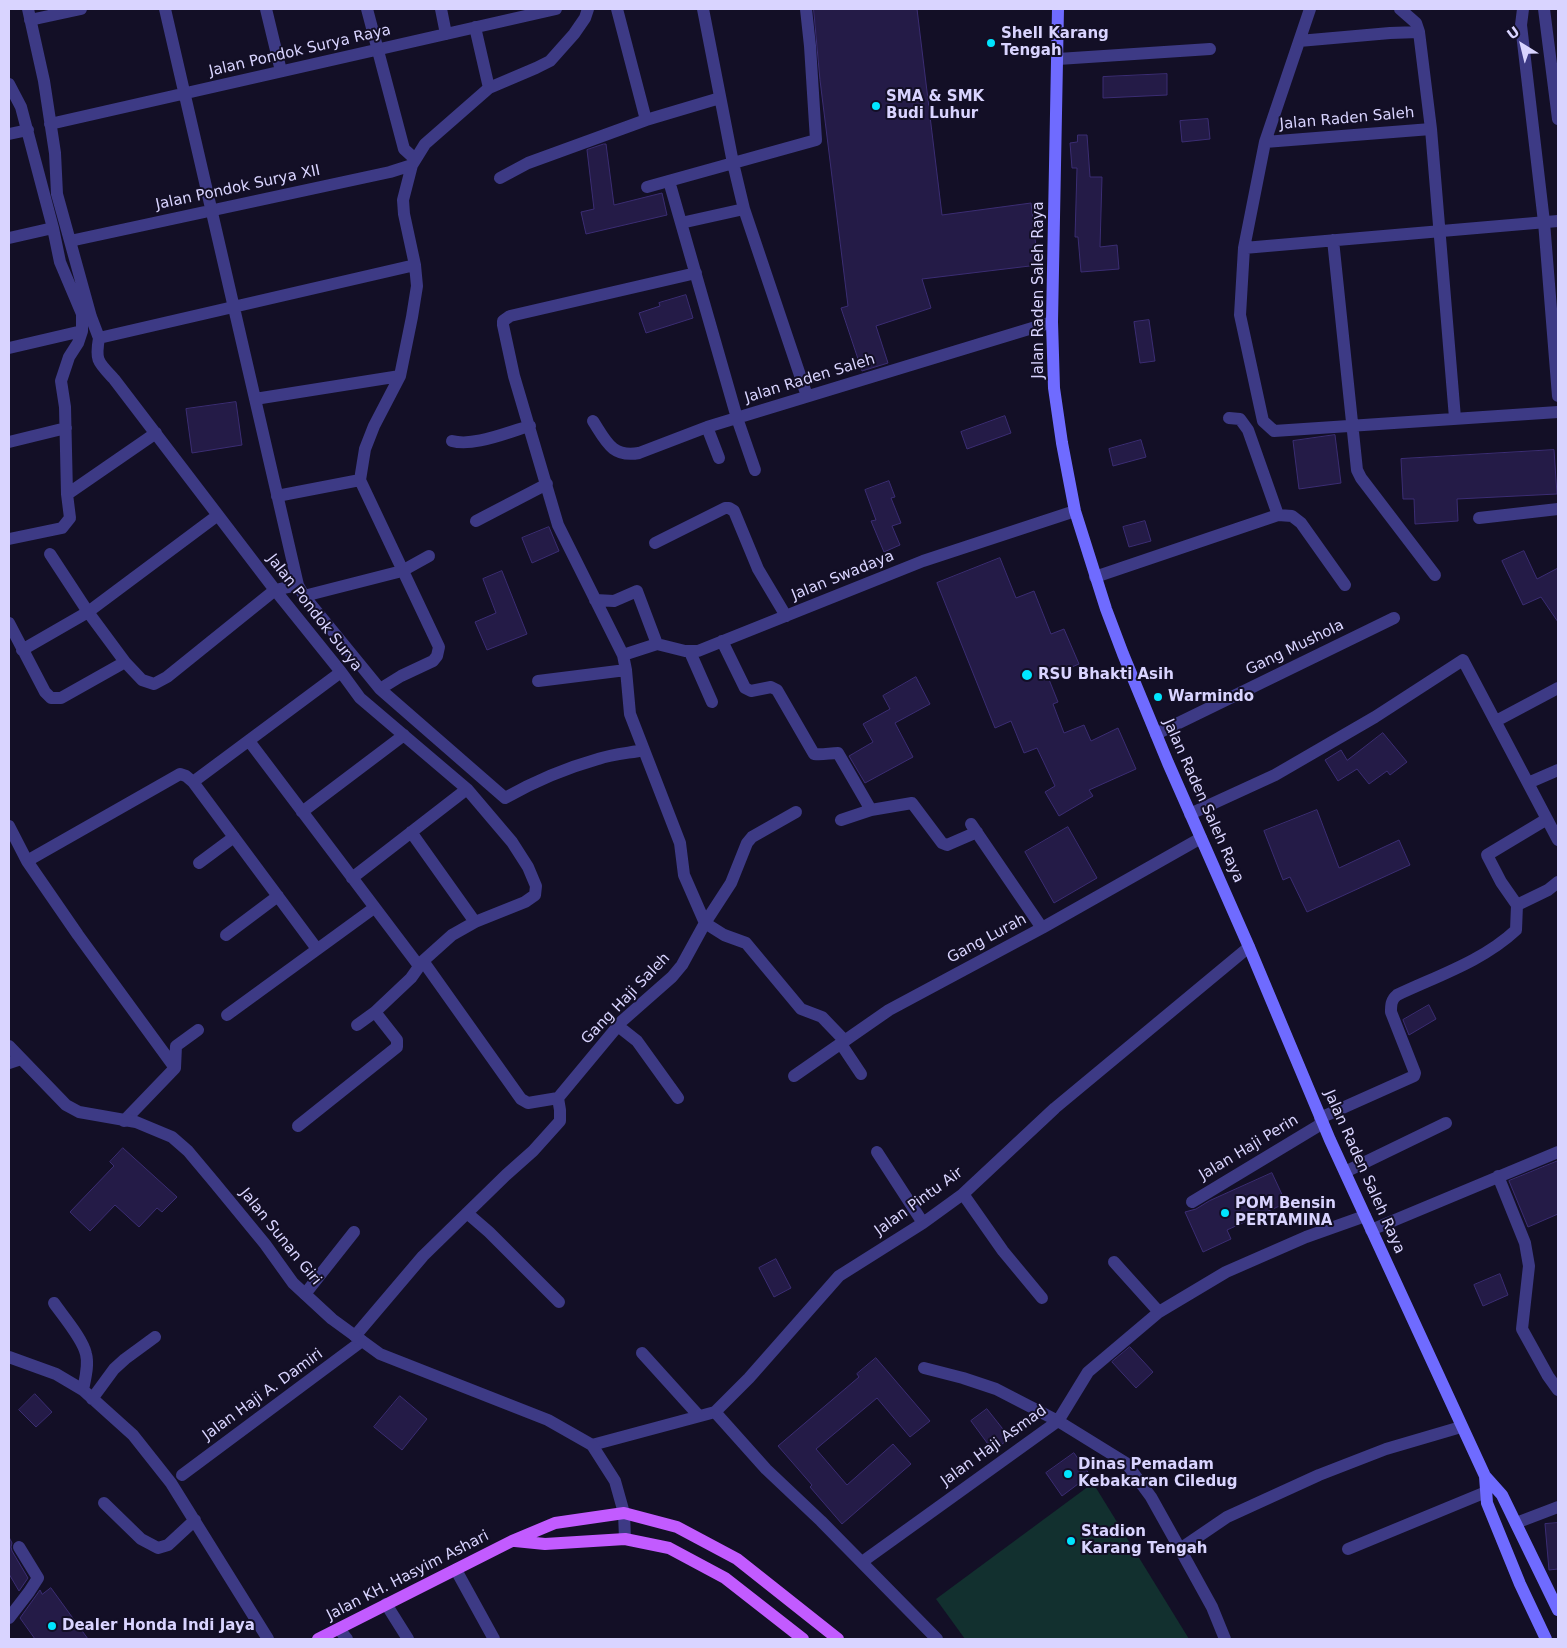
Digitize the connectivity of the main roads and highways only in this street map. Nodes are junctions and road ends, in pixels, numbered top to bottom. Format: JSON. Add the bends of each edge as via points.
{"nodes":[{"id":1,"x":1058,"y":9,"type":"edge"},
{"id":2,"x":1485,"y":1476,"type":"junction"},
{"id":3,"x":512,"y":1541,"type":"junction"},
{"id":4,"x":1558,"y":1610,"type":"edge"},
{"id":5,"x":343,"y":1634,"type":"edge"},
{"id":6,"x":318,"y":1639,"type":"edge"},
{"id":7,"x":803,"y":1639,"type":"edge"},
{"id":8,"x":838,"y":1639,"type":"edge"},
{"id":9,"x":1546,"y":1639,"type":"edge"}],
"edges":[{"from":1,"to":2,"type":"main road","name":"Jalan Raden Saleh Raya","via":[[1052,322],[1056,397],[1075,511],[1123,654],[1156,734],[1321,1120]]},
{"from":2,"to":4,"type":"main road","name":"Jalan Raden Saleh Raya","via":[[1502,1495]]},
{"from":2,"to":9,"type":"main road","name":"Jalan Raden Saleh Raya","via":[[1487,1503]]},
{"from":3,"to":5,"type":"main road","name":"Jalan KH. Hasyim Ashari","via":[[386,1604]]},
{"from":3,"to":7,"type":"main road","name":"Jalan KH. Hasyim Ashari","via":[[545,1544],[625,1539],[669,1548],[725,1578]]},
{"from":3,"to":8,"type":"main road","name":"Jalan KH. Hasyim Ashari","via":[[555,1523],[624,1513],[677,1527],[737,1558]]},
{"from":5,"to":6,"type":"main road","name":"Jalan KH. Hasyim Ashari"}]}
